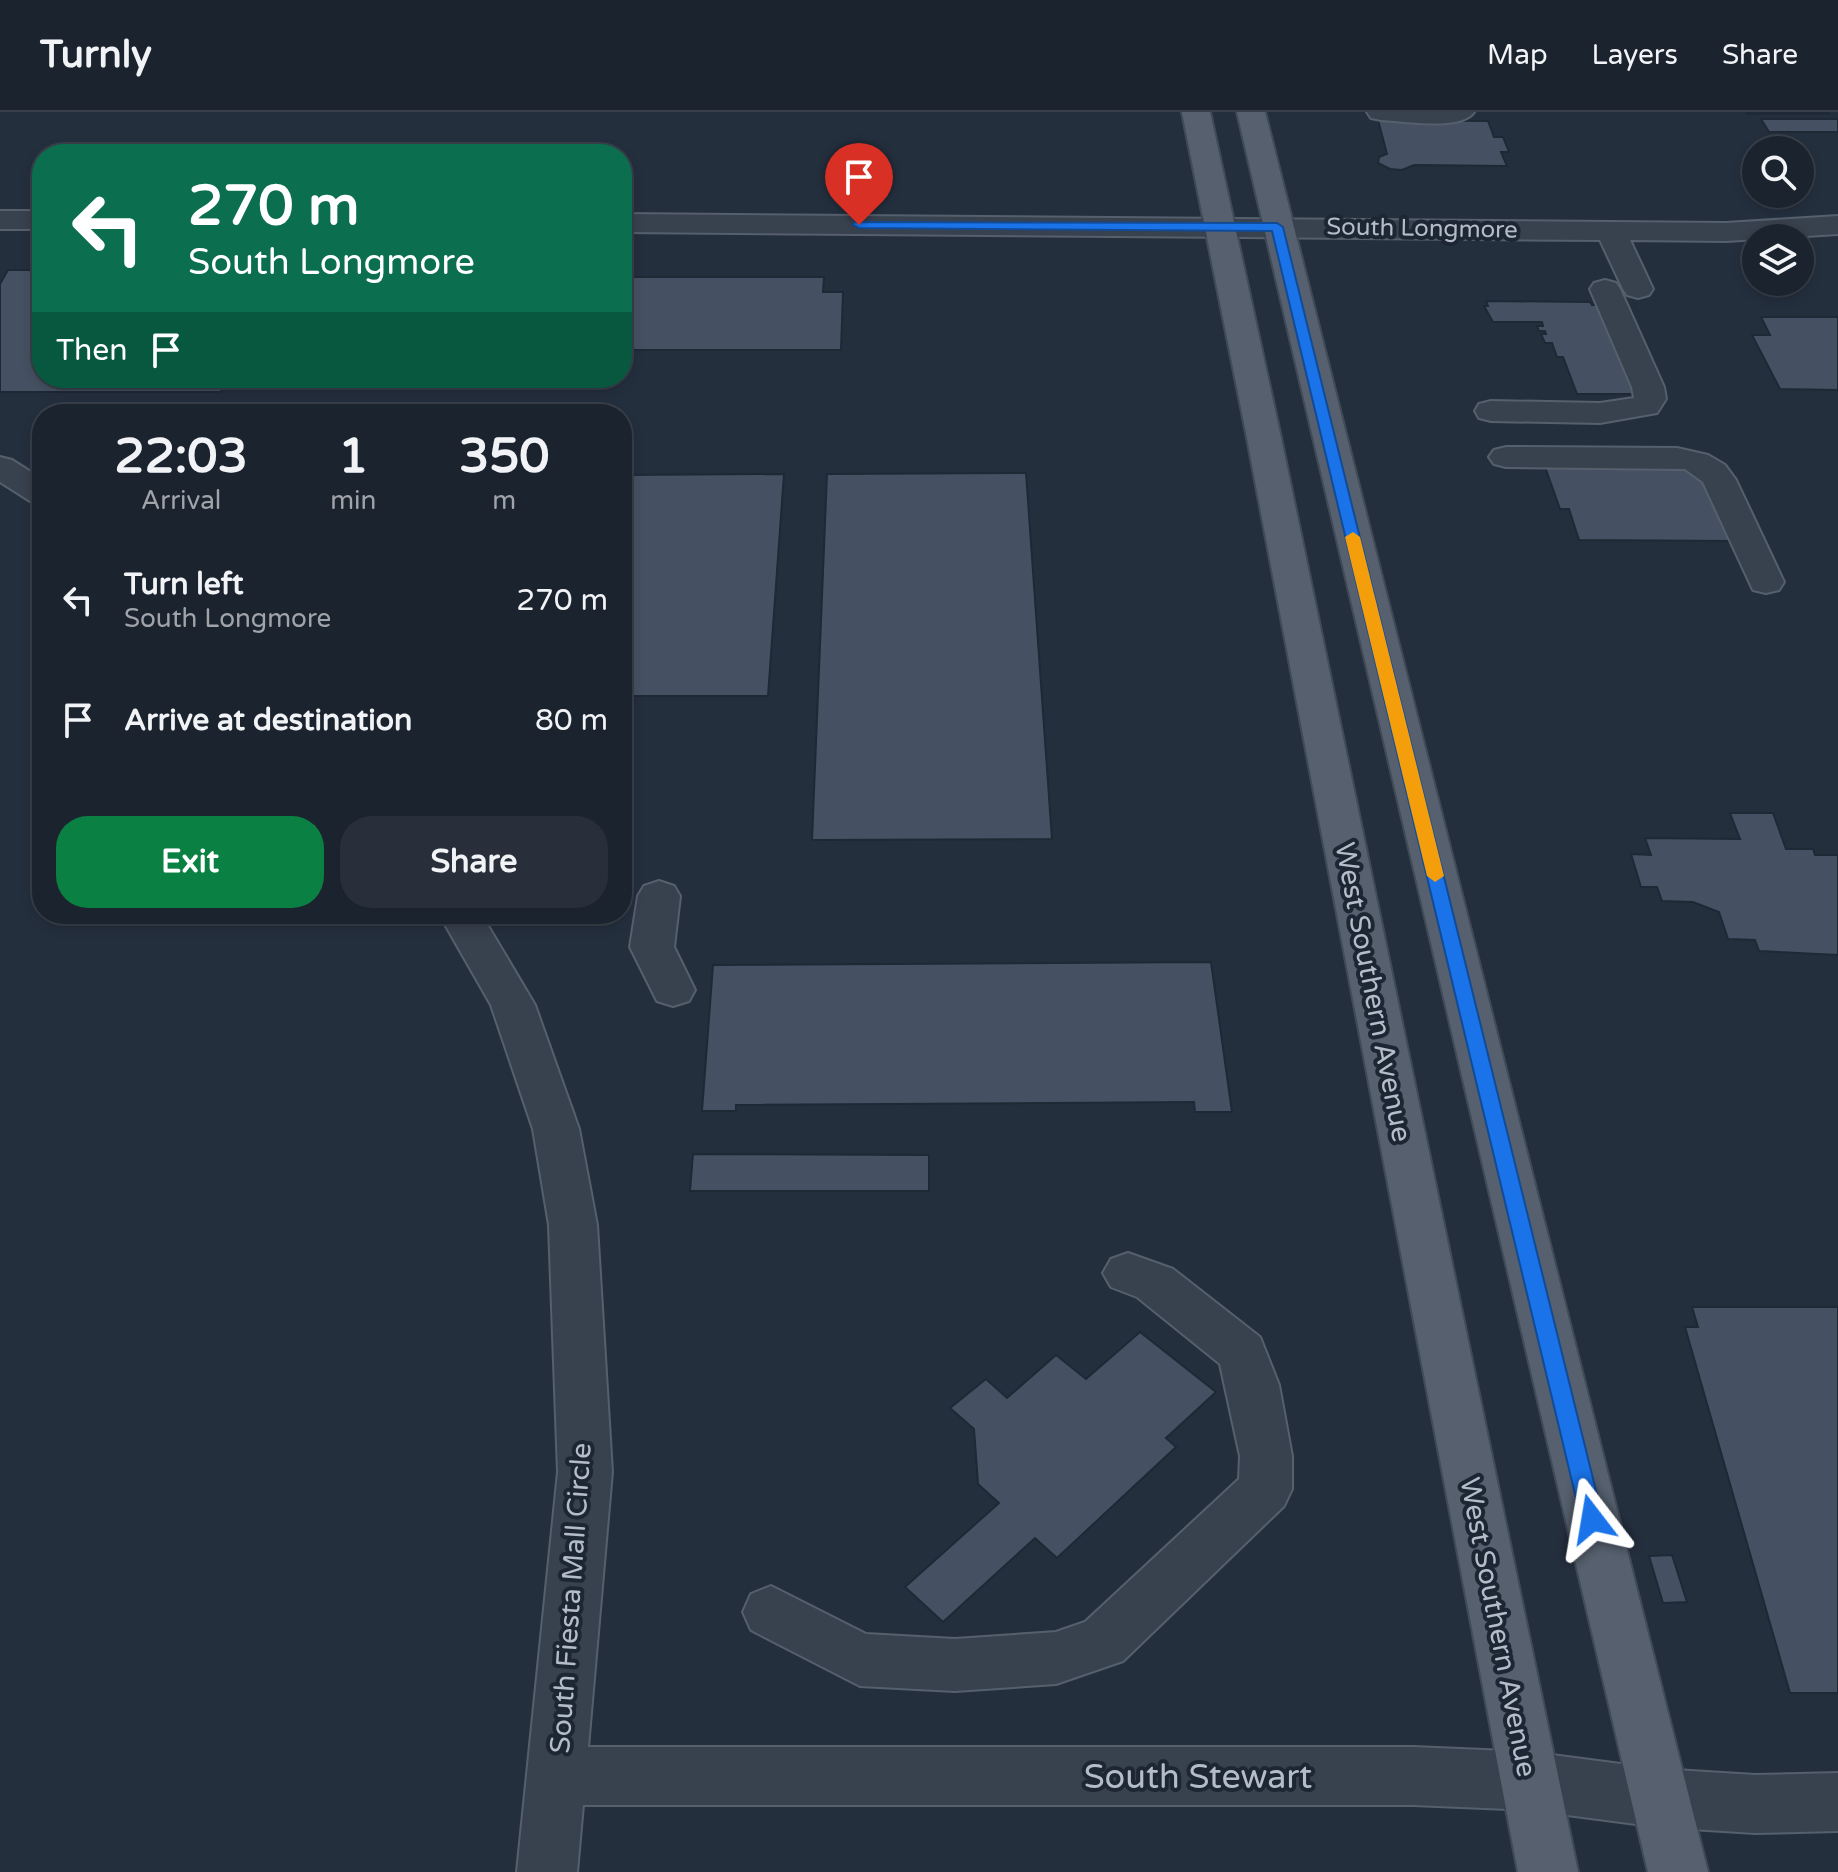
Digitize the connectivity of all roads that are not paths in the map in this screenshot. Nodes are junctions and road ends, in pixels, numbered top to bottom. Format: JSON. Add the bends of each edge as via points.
{"nodes":[{"id":1,"x":1196,"y":112,"type":"edge"},
{"id":2,"x":1251,"y":112,"type":"edge"},
{"id":3,"x":1381,"y":112,"type":"edge"},
{"id":4,"x":1460,"y":112,"type":"edge"},
{"id":5,"x":0,"y":220,"type":"edge"},
{"id":6,"x":32,"y":220,"type":"edge"},
{"id":7,"x":632,"y":223,"type":"edge"},
{"id":8,"x":1838,"y":225,"type":"edge"},
{"id":9,"x":1220,"y":227,"type":"junction"},
{"id":10,"x":1277,"y":227,"type":"junction"},
{"id":11,"x":1611,"y":231,"type":"junction"},
{"id":12,"x":1605,"y":289,"type":"dead end"},
{"id":13,"x":1638,"y":289,"type":"dead end"},
{"id":14,"x":1491,"y":411,"type":"dead end"},
{"id":15,"x":1506,"y":457,"type":"dead end"},
{"id":16,"x":0,"y":467,"type":"edge"},
{"id":17,"x":32,"y":488,"type":"edge"},
{"id":18,"x":1766,"y":582,"type":"dead end"},
{"id":19,"x":659,"y":896,"type":"dead end"},
{"id":20,"x":466,"y":924,"type":"edge"},
{"id":21,"x":673,"y":990,"type":"dead end"},
{"id":22,"x":1128,"y":1273,"type":"dead end"},
{"id":23,"x":771,"y":1612,"type":"dead end"},
{"id":24,"x":556,"y":1776,"type":"junction"},
{"id":25,"x":1529,"y":1781,"type":"junction"},
{"id":26,"x":1659,"y":1798,"type":"junction"},
{"id":27,"x":1838,"y":1802,"type":"edge"},
{"id":28,"x":547,"y":1872,"type":"edge"},
{"id":29,"x":1548,"y":1872,"type":"edge"},
{"id":30,"x":1678,"y":1872,"type":"edge"}],
"edges":[{"from":1,"to":9,"type":"main road","name":"West Southern Avenue"},
{"from":2,"to":10,"type":"main road"},
{"from":3,"to":4,"type":"street"},
{"from":5,"to":6,"type":"street"},
{"from":7,"to":9,"type":"street","name":"South Longmore"},
{"from":8,"to":11,"type":"street","name":"South Longmore","via":[[1726,232]]},
{"from":9,"to":10,"type":"street","name":"South Longmore"},
{"from":9,"to":25,"type":"main road","name":"West Southern Avenue"},
{"from":10,"to":11,"type":"street","name":"South Longmore"},
{"from":10,"to":26,"type":"main road"},
{"from":11,"to":13,"type":"street"},
{"from":12,"to":14,"type":"street","via":[[1648,387],[1645,406],[1600,413]]},
{"from":15,"to":18,"type":"street","via":[[1669,456],[1708,467]]},
{"from":16,"to":17,"type":"street"},
{"from":19,"to":21,"type":"street","via":[[652,947]]},
{"from":20,"to":24,"type":"street","name":"South Fiesta Mall Circle","via":[[513,1005],[556,1129],[573,1225],[585,1472]]},
{"from":22,"to":23,"type":"street","via":[[1155,1283],[1242,1352],[1266,1456],[1265,1489],[1115,1632],[1103,1643],[1056,1658],[955,1665],[860,1660]]},
{"from":24,"to":25,"type":"street","name":"South Stewart","via":[[1413,1776]]},
{"from":24,"to":28,"type":"street","name":"South Fiesta Mall Circle"},
{"from":25,"to":26,"type":"street","name":"South Stewart"},
{"from":25,"to":29,"type":"main road","name":"West Southern Avenue"},
{"from":26,"to":27,"type":"street","name":"South Stewart"},
{"from":26,"to":30,"type":"main road"}]}
